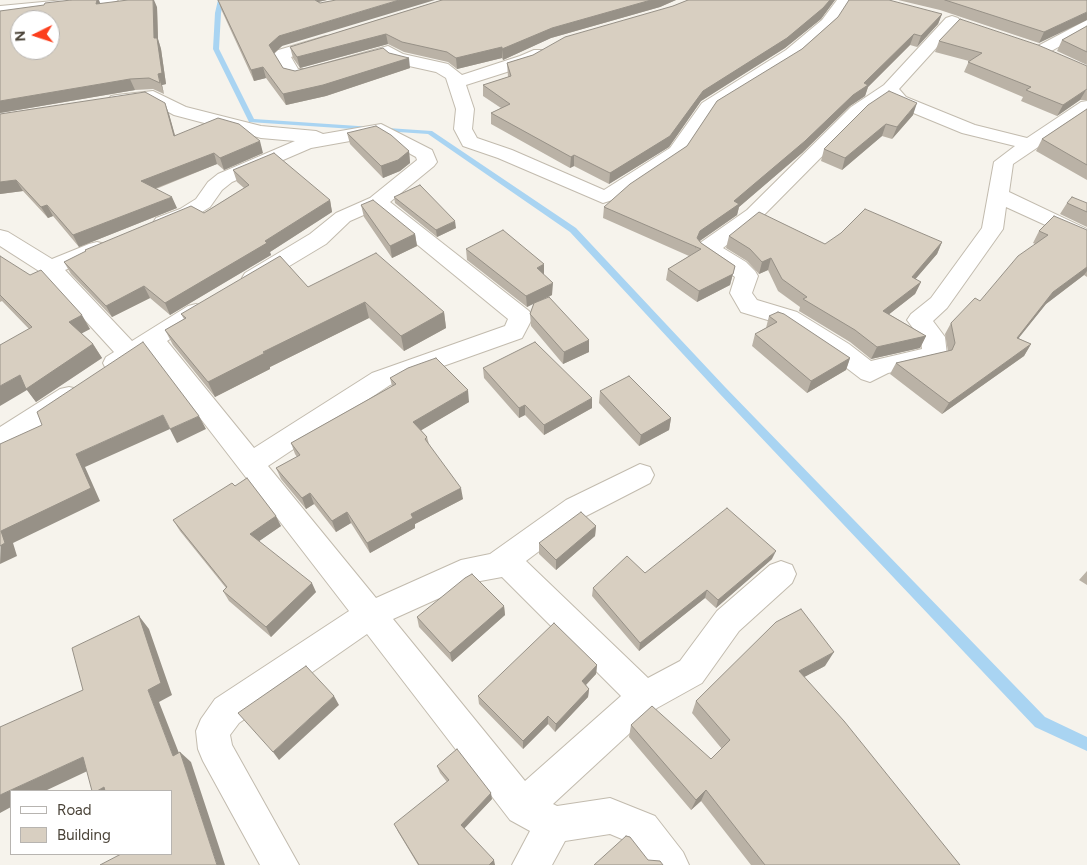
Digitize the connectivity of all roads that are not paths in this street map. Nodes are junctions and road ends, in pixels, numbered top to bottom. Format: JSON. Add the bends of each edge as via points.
{"nodes":[{"id":1,"x":110,"y":0,"type":"edge"},
{"id":2,"x":845,"y":0,"type":"edge"},
{"id":3,"x":0,"y":11,"type":"edge"},
{"id":4,"x":1087,"y":25,"type":"edge"},
{"id":5,"x":970,"y":27,"type":"edge"},
{"id":6,"x":343,"y":36,"type":"edge"},
{"id":7,"x":1023,"y":45,"type":"edge"},
{"id":8,"x":550,"y":48,"type":"edge"},
{"id":9,"x":1040,"y":51,"type":"junction"},
{"id":10,"x":1056,"y":58,"type":"edge"},
{"id":11,"x":456,"y":82,"type":"junction"},
{"id":12,"x":890,"y":89,"type":"junction"},
{"id":13,"x":97,"y":104,"type":"edge"},
{"id":14,"x":1087,"y":106,"type":"edge"},
{"id":15,"x":328,"y":138,"type":"junction"},
{"id":16,"x":1029,"y":144,"type":"junction"},
{"id":17,"x":998,"y":195,"type":"junction"},
{"id":18,"x":377,"y":202,"type":"junction"},
{"id":19,"x":142,"y":231,"type":"edge"},
{"id":20,"x":0,"y":237,"type":"edge"},
{"id":21,"x":1087,"y":237,"type":"edge"},
{"id":22,"x":114,"y":242,"type":"edge"},
{"id":23,"x":50,"y":268,"type":"junction"},
{"id":24,"x":140,"y":346,"type":"junction"},
{"id":25,"x":0,"y":440,"type":"edge"},
{"id":26,"x":251,"y":463,"type":"junction"},
{"id":27,"x":640,"y":475,"type":"dead end"},
{"id":28,"x":505,"y":560,"type":"junction"},
{"id":29,"x":780,"y":574,"type":"dead end"},
{"id":30,"x":370,"y":615,"type":"junction"},
{"id":31,"x":645,"y":697,"type":"junction"},
{"id":32,"x":523,"y":807,"type":"junction"},
{"id":33,"x":554,"y":824,"type":"junction"},
{"id":34,"x":280,"y":865,"type":"edge"},
{"id":35,"x":531,"y":865,"type":"edge"},
{"id":36,"x":670,"y":865,"type":"edge"}],
"edges":[{"from":1,"to":3,"type":"street"},
{"from":2,"to":11,"type":"street","via":[[828,24],[792,54],[708,107],[677,152],[604,198],[470,142],[463,129],[465,109]]},
{"from":4,"to":9,"type":"street"},
{"from":5,"to":12,"type":"street","via":[[943,18]]},
{"from":6,"to":11,"type":"street","via":[[282,55],[293,74],[298,75],[388,51],[397,58],[442,68],[454,76]]},
{"from":7,"to":9,"type":"street"},
{"from":8,"to":11,"type":"street","via":[[526,60]]},
{"from":9,"to":10,"type":"street"},
{"from":12,"to":16,"type":"street","via":[[900,101],[960,126]]},
{"from":12,"to":17,"type":"street","via":[[857,111],[754,214],[708,248],[747,276],[741,293],[749,306],[789,318],[870,373],[881,366],[935,355],[933,337],[919,320],[940,303],[992,229]]},
{"from":13,"to":15,"type":"street","via":[[153,96],[180,111],[261,132]]},
{"from":14,"to":16,"type":"street"},
{"from":15,"to":18,"type":"street","via":[[381,130],[424,154],[427,162]]},
{"from":15,"to":19,"type":"street","via":[[306,143],[225,178],[203,203],[188,213]]},
{"from":16,"to":17,"type":"street","via":[[1004,162]]},
{"from":17,"to":21,"type":"street"},
{"from":18,"to":24,"type":"street","via":[[343,218],[318,239]]},
{"from":18,"to":26,"type":"street","via":[[521,317],[514,332],[381,379]]},
{"from":20,"to":23,"type":"street"},
{"from":22,"to":23,"type":"street"},
{"from":23,"to":24,"type":"street"},
{"from":24,"to":25,"type":"street"},
{"from":24,"to":26,"type":"street"},
{"from":26,"to":30,"type":"street"},
{"from":27,"to":28,"type":"street","via":[[576,508]]},
{"from":28,"to":30,"type":"street","via":[[496,566],[472,569]]},
{"from":28,"to":31,"type":"street"},
{"from":29,"to":31,"type":"street","via":[[728,621],[691,672]]},
{"from":30,"to":32,"type":"street"},
{"from":30,"to":34,"type":"street","via":[[227,711],[213,731],[215,749]]},
{"from":31,"to":32,"type":"street"},
{"from":32,"to":33,"type":"street"},
{"from":33,"to":35,"type":"street"},
{"from":33,"to":36,"type":"street","via":[[610,816],[642,829]]}]}
